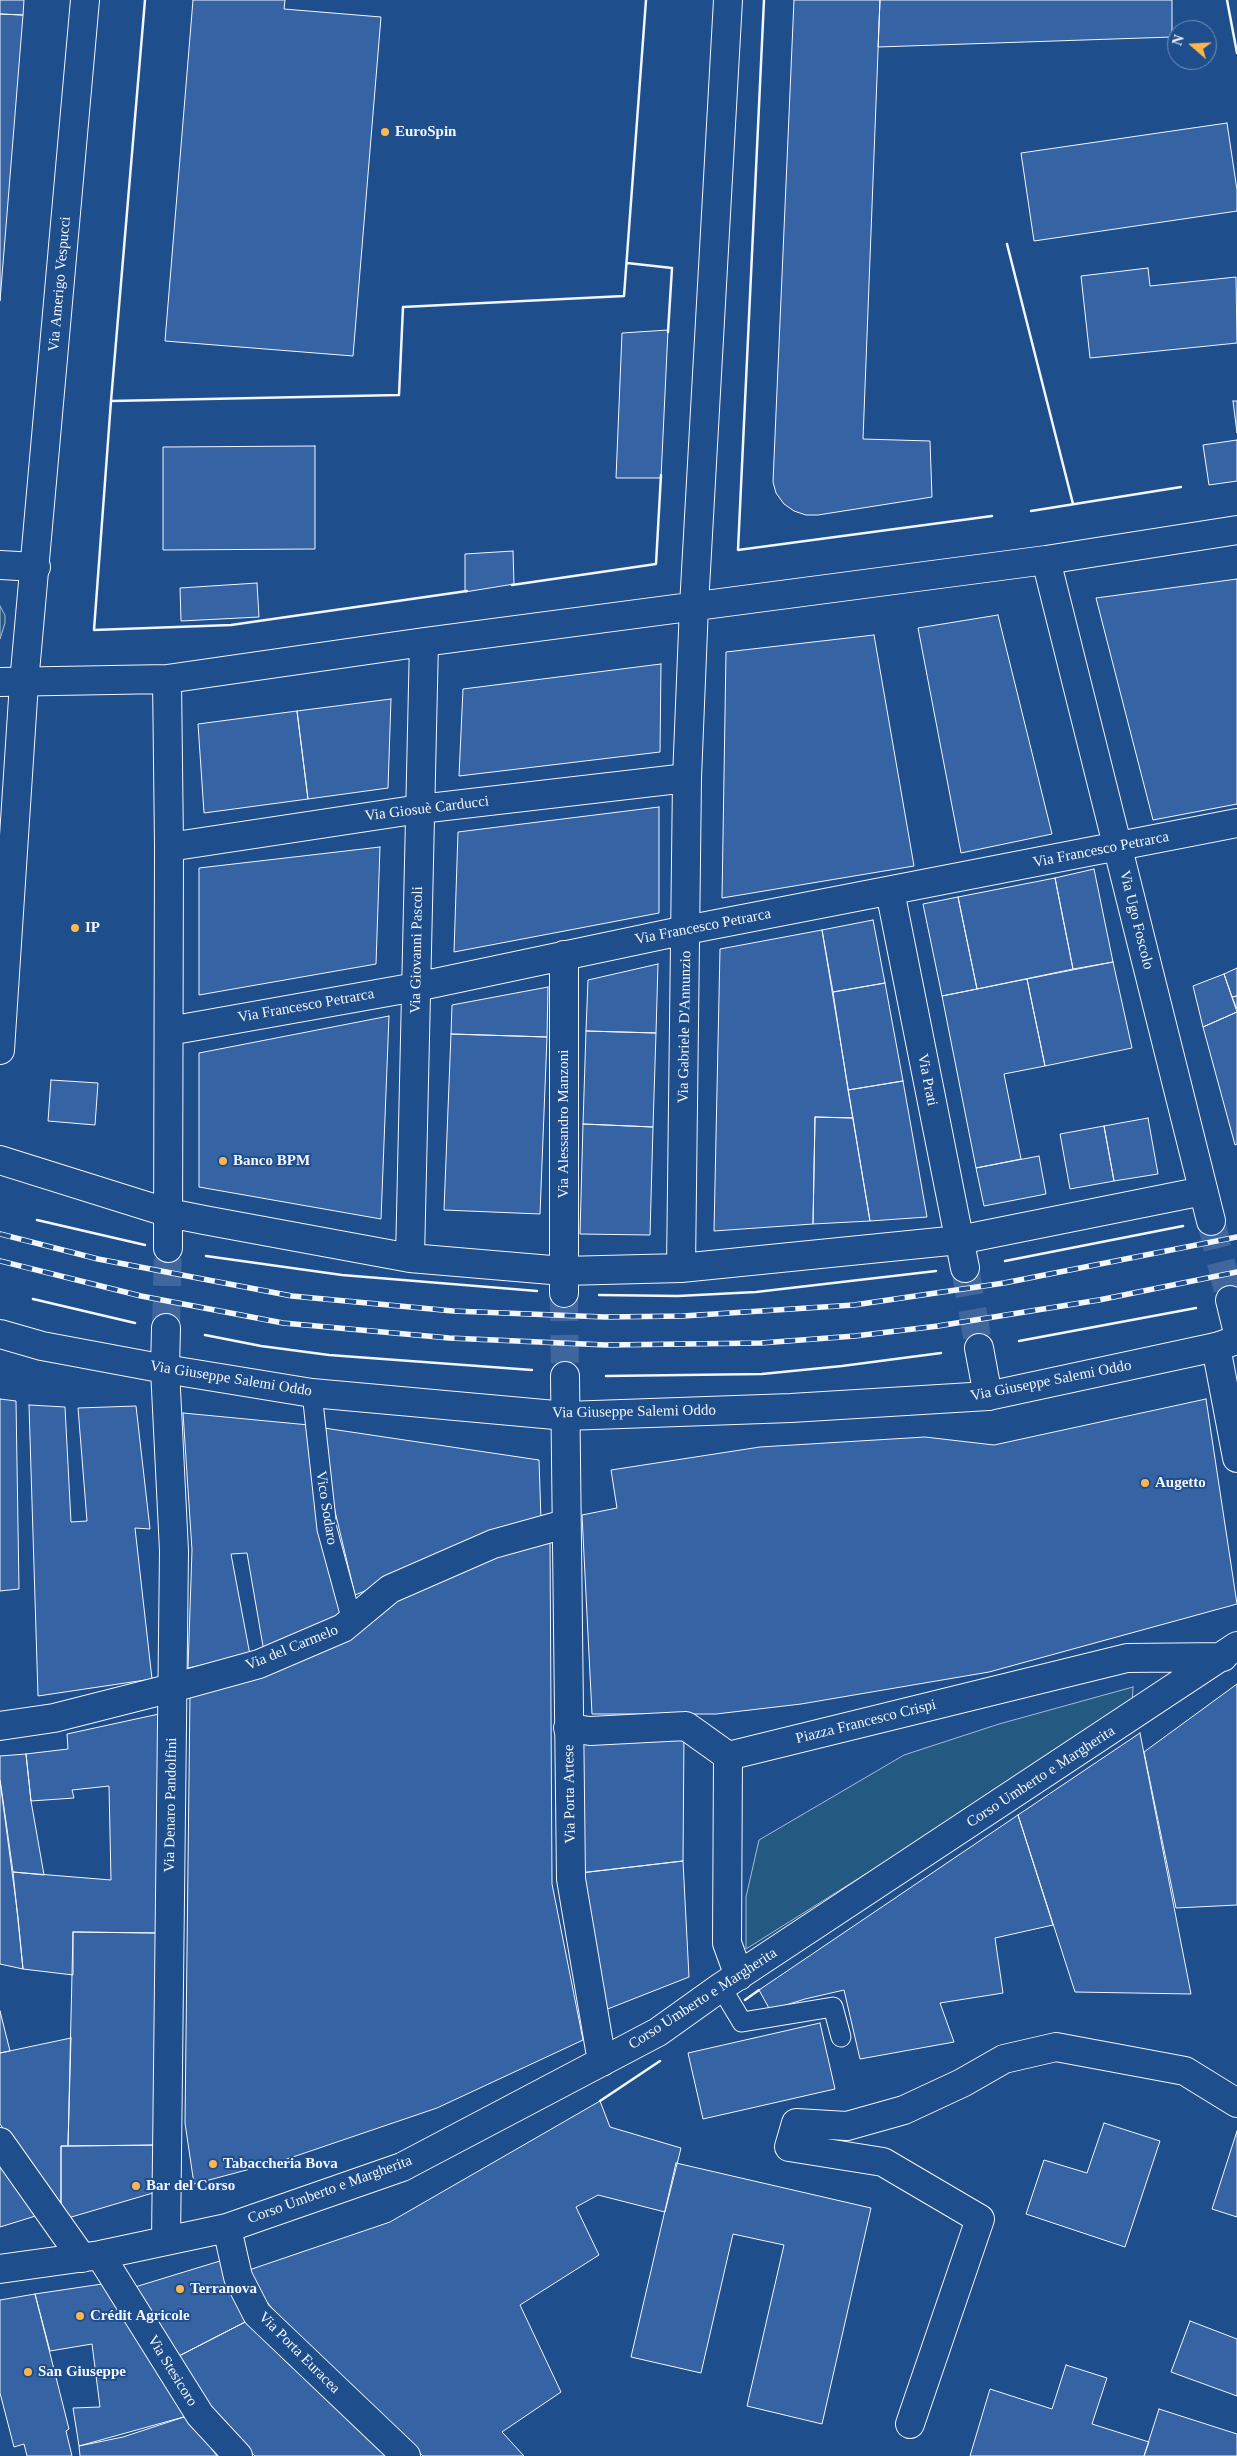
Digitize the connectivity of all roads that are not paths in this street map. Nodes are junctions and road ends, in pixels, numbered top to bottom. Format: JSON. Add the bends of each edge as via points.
{"nodes":[{"id":1,"x":85,"y":0,"type":"edge"},
{"id":2,"x":728,"y":0,"type":"edge"},
{"id":3,"x":1237,"y":530,"type":"edge"},
{"id":4,"x":1046,"y":560,"type":"junction"},
{"id":5,"x":0,"y":565,"type":"edge"},
{"id":6,"x":36,"y":567,"type":"junction"},
{"id":7,"x":694,"y":606,"type":"junction"},
{"id":8,"x":424,"y":642,"type":"junction"},
{"id":9,"x":167,"y":679,"type":"junction"},
{"id":10,"x":12,"y":683,"type":"edge"},
{"id":11,"x":687,"y":778,"type":"junction"},
{"id":12,"x":420,"y":809,"type":"junction"},
{"id":13,"x":1237,"y":823,"type":"edge"},
{"id":14,"x":169,"y":847,"type":"junction"},
{"id":15,"x":1118,"y":848,"type":"junction"},
{"id":16,"x":890,"y":891,"type":"junction"},
{"id":17,"x":686,"y":930,"type":"junction"},
{"id":18,"x":564,"y":955,"type":"junction"},
{"id":19,"x":416,"y":987,"type":"junction"},
{"id":20,"x":169,"y":1030,"type":"junction"},
{"id":21,"x":0,"y":1050,"type":"edge"},
{"id":22,"x":0,"y":1160,"type":"edge"},
{"id":23,"x":1203,"y":1191,"type":"junction"},
{"id":24,"x":169,"y":1213,"type":"junction"},
{"id":25,"x":1211,"y":1221,"type":"tunnel mouth"},
{"id":26,"x":960,"y":1240,"type":"junction"},
{"id":27,"x":168,"y":1248,"type":"tunnel mouth"},
{"id":28,"x":410,"y":1258,"type":"junction"},
{"id":29,"x":681,"y":1268,"type":"junction"},
{"id":30,"x":965,"y":1268,"type":"tunnel mouth"},
{"id":31,"x":563,"y":1282,"type":"junction"},
{"id":32,"x":1230,"y":1300,"type":"tunnel mouth"},
{"id":33,"x":166,"y":1328,"type":"tunnel mouth"},
{"id":34,"x":1237,"y":1329,"type":"edge"},
{"id":35,"x":0,"y":1334,"type":"edge"},
{"id":36,"x":1227,"y":1344,"type":"edge"},
{"id":37,"x":979,"y":1348,"type":"tunnel mouth"},
{"id":38,"x":165,"y":1369,"type":"junction"},
{"id":39,"x":565,"y":1376,"type":"tunnel mouth"},
{"id":40,"x":312,"y":1393,"type":"junction"},
{"id":41,"x":988,"y":1396,"type":"junction"},
{"id":42,"x":566,"y":1416,"type":"junction"},
{"id":43,"x":1237,"y":1458,"type":"edge"},
{"id":44,"x":565,"y":1524,"type":"junction"},
{"id":45,"x":352,"y":1621,"type":"junction"},
{"id":46,"x":1230,"y":1652,"type":"edge"},
{"id":47,"x":172,"y":1688,"type":"junction"},
{"id":48,"x":0,"y":1726,"type":"edge"},
{"id":49,"x":568,"y":1728,"type":"junction"},
{"id":50,"x":728,"y":1756,"type":"junction"},
{"id":51,"x":730,"y":1981,"type":"junction"},
{"id":52,"x":841,"y":2037,"type":"dead end"},
{"id":53,"x":602,"y":2062,"type":"junction"},
{"id":54,"x":1237,"y":2104,"type":"edge"},
{"id":55,"x":0,"y":2142,"type":"edge"},
{"id":56,"x":226,"y":2228,"type":"junction"},
{"id":57,"x":166,"y":2241,"type":"junction"},
{"id":58,"x":91,"y":2256,"type":"junction"},
{"id":59,"x":0,"y":2269,"type":"edge"},
{"id":60,"x":910,"y":2424,"type":"dead end"},
{"id":61,"x":238,"y":2456,"type":"edge"},
{"id":62,"x":406,"y":2456,"type":"edge"}],
"edges":[{"from":1,"to":6,"type":"street","name":"Via Amerigo Vespucci"},
{"from":2,"to":7,"type":"street","name":"Via Gabriele D'Annunzio"},
{"from":3,"to":4,"type":"street"},
{"from":4,"to":7,"type":"street"},
{"from":4,"to":15,"type":"street","name":"Via Ugo Foscolo"},
{"from":5,"to":6,"type":"street"},
{"from":6,"to":10,"type":"street","name":"Via Amerigo Vespucci"},
{"from":7,"to":8,"type":"street"},
{"from":7,"to":11,"type":"street","name":"Via Gabriele D'Annunzio"},
{"from":8,"to":9,"type":"street"},
{"from":8,"to":12,"type":"street","name":"Via Giovanni Pascoli"},
{"from":9,"to":10,"type":"street"},
{"from":9,"to":14,"type":"street"},
{"from":10,"to":21,"type":"street","name":"Via Amerigo Vespucci"},
{"from":11,"to":12,"type":"street","name":"Via Giosuè Carducci"},
{"from":11,"to":17,"type":"street","name":"Via Gabriele D'Annunzio"},
{"from":12,"to":14,"type":"street","name":"Via Giosuè Carducci"},
{"from":12,"to":19,"type":"street","name":"Via Giovanni Pascoli"},
{"from":13,"to":15,"type":"street","name":"Via Francesco Petrarca"},
{"from":14,"to":20,"type":"street"},
{"from":15,"to":16,"type":"street","name":"Via Francesco Petrarca"},
{"from":15,"to":23,"type":"street","name":"Via Ugo Foscolo"},
{"from":16,"to":17,"type":"street","name":"Via Francesco Petrarca"},
{"from":16,"to":26,"type":"street","name":"Via Prati"},
{"from":17,"to":18,"type":"street","name":"Via Francesco Petrarca"},
{"from":17,"to":29,"type":"street","name":"Via Gabriele D'Annunzio"},
{"from":18,"to":19,"type":"street","name":"Via Francesco Petrarca"},
{"from":18,"to":31,"type":"street","name":"Via Alessandro Manzoni"},
{"from":19,"to":20,"type":"street","name":"Via Francesco Petrarca"},
{"from":19,"to":28,"type":"street","name":"Via Giovanni Pascoli"},
{"from":20,"to":24,"type":"street"},
{"from":22,"to":24,"type":"street"},
{"from":23,"to":25,"type":"street","name":"Via Ugo Foscolo"},
{"from":23,"to":26,"type":"street"},
{"from":24,"to":27,"type":"street"},
{"from":24,"to":28,"type":"street"},
{"from":26,"to":29,"type":"street"},
{"from":26,"to":30,"type":"street","name":"Via Prati"},
{"from":28,"to":31,"type":"street"},
{"from":29,"to":31,"type":"street"},
{"from":32,"to":34,"type":"street"},
{"from":33,"to":38,"type":"street","name":"Via Denaro Pandolfini"},
{"from":35,"to":38,"type":"street","name":"Via Giuseppe Salemi Oddo","via":[[42,1346]]},
{"from":36,"to":41,"type":"street","name":"Via Giuseppe Salemi Oddo"},
{"from":36,"to":43,"type":"street"},
{"from":37,"to":41,"type":"street"},
{"from":38,"to":40,"type":"street","name":"Via Giuseppe Salemi Oddo"},
{"from":38,"to":47,"type":"street","name":"Via Denaro Pandolfini","via":[[174,1551]]},
{"from":39,"to":42,"type":"street"},
{"from":40,"to":42,"type":"street","name":"Via Giuseppe Salemi Oddo"},
{"from":40,"to":45,"type":"lane","name":"Vico Sodaro","via":[[327,1529]]},
{"from":41,"to":42,"type":"street","name":"Via Giuseppe Salemi Oddo","via":[[791,1408]]},
{"from":42,"to":44,"type":"street","name":"Via Porta Artese"},
{"from":44,"to":45,"type":"street","name":"Via del Carmelo","via":[[494,1544],[390,1589]]},
{"from":44,"to":49,"type":"street","name":"Via Porta Artese"},
{"from":45,"to":47,"type":"street","name":"Via del Carmelo","via":[[343,1628],[259,1664]]},
{"from":46,"to":50,"type":"street","name":"Piazza Francesco Crispi","via":[[1126,1658]]},
{"from":46,"to":51,"type":"street","name":"Corso Umberto e Margherita"},
{"from":47,"to":48,"type":"street","name":"Via del Carmelo","via":[[54,1718]]},
{"from":47,"to":57,"type":"street","name":"Via Denaro Pandolfini"},
{"from":49,"to":50,"type":"street","via":[[590,1731],[686,1726]]},
{"from":49,"to":53,"type":"street","name":"Via Porta Artese","via":[[571,1879]]},
{"from":50,"to":51,"type":"street","via":[[727,1943]]},
{"from":51,"to":52,"type":"lane","via":[[742,2022],[833,2007]]},
{"from":51,"to":53,"type":"street","name":"Corso Umberto e Margherita","via":[[658,2032]]},
{"from":53,"to":56,"type":"street","name":"Corso Umberto e Margherita","via":[[402,2167]]},
{"from":54,"to":60,"type":"street","via":[[1185,2071],[1056,2047],[1004,2059],[904,2110],[847,2126],[796,2123],[789,2147],[883,2162],[980,2219]]},
{"from":55,"to":58,"type":"street","name":"Via Stesicoro"},
{"from":56,"to":57,"type":"street","name":"Corso Umberto e Margherita"},
{"from":56,"to":62,"type":"street","name":"Via Porta Euracea","via":[[238,2277],[257,2314]]},
{"from":57,"to":58,"type":"street","name":"Corso Umberto e Margherita"},
{"from":58,"to":59,"type":"street","name":"Corso Umberto e Margherita"},
{"from":58,"to":61,"type":"street","name":"Via Stesicoro","via":[[200,2415]]}]}
